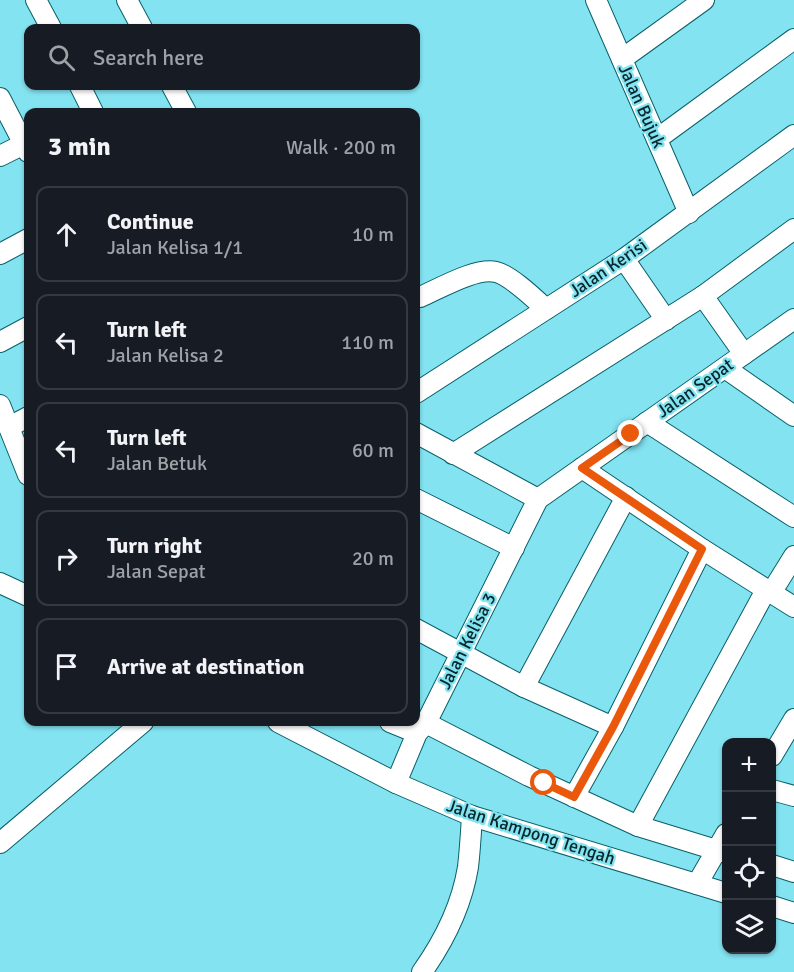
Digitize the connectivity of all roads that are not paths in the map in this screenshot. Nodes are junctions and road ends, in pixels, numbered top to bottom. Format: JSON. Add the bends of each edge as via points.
{"nodes":[{"id":1,"x":36,"y":0,"type":"edge"},
{"id":2,"x":127,"y":0,"type":"edge"},
{"id":3,"x":704,"y":0,"type":"edge"},
{"id":4,"x":599,"y":1,"type":"edge"},
{"id":5,"x":49,"y":24,"type":"edge"},
{"id":6,"x":140,"y":24,"type":"edge"},
{"id":7,"x":794,"y":39,"type":"edge"},
{"id":8,"x":622,"y":59,"type":"junction"},
{"id":9,"x":82,"y":90,"type":"edge"},
{"id":10,"x":174,"y":90,"type":"edge"},
{"id":11,"x":0,"y":98,"type":"edge"},
{"id":12,"x":91,"y":108,"type":"edge"},
{"id":13,"x":184,"y":108,"type":"edge"},
{"id":14,"x":794,"y":135,"type":"edge"},
{"id":15,"x":657,"y":139,"type":"junction"},
{"id":16,"x":24,"y":144,"type":"edge"},
{"id":17,"x":24,"y":149,"type":"edge"},
{"id":18,"x":0,"y":156,"type":"edge"},
{"id":19,"x":689,"y":213,"type":"junction"},
{"id":20,"x":794,"y":229,"type":"edge"},
{"id":21,"x":24,"y":241,"type":"edge"},
{"id":22,"x":0,"y":254,"type":"edge"},
{"id":23,"x":624,"y":259,"type":"junction"},
{"id":24,"x":704,"y":296,"type":"junction"},
{"id":25,"x":420,"y":297,"type":"dead end"},
{"id":26,"x":546,"y":309,"type":"junction"},
{"id":27,"x":666,"y":320,"type":"junction"},
{"id":28,"x":794,"y":320,"type":"edge"},
{"id":29,"x":24,"y":329,"type":"edge"},
{"id":30,"x":0,"y":342,"type":"edge"},
{"id":31,"x":744,"y":354,"type":"junction"},
{"id":32,"x":725,"y":368,"type":"junction"},
{"id":33,"x":420,"y":390,"type":"edge"},
{"id":34,"x":0,"y":405,"type":"edge"},
{"id":35,"x":794,"y":416,"type":"edge"},
{"id":36,"x":24,"y":419,"type":"edge"},
{"id":37,"x":647,"y":422,"type":"junction"},
{"id":38,"x":9,"y":427,"type":"junction"},
{"id":39,"x":420,"y":435,"type":"edge"},
{"id":40,"x":453,"y":454,"type":"junction"},
{"id":41,"x":24,"y":465,"type":"edge"},
{"id":42,"x":582,"y":468,"type":"junction"},
{"id":43,"x":627,"y":497,"type":"junction"},
{"id":44,"x":538,"y":499,"type":"junction"},
{"id":45,"x":420,"y":501,"type":"edge"},
{"id":46,"x":794,"y":517,"type":"edge"},
{"id":47,"x":514,"y":548,"type":"junction"},
{"id":48,"x":702,"y":549,"type":"junction"},
{"id":49,"x":794,"y":556,"type":"edge"},
{"id":50,"x":1,"y":585,"type":"edge"},
{"id":51,"x":768,"y":591,"type":"junction"},
{"id":52,"x":24,"y":594,"type":"edge"},
{"id":53,"x":794,"y":607,"type":"edge"},
{"id":54,"x":420,"y":631,"type":"edge"},
{"id":55,"x":461,"y":653,"type":"junction"},
{"id":56,"x":524,"y":687,"type":"junction"},
{"id":57,"x":794,"y":719,"type":"edge"},
{"id":58,"x":138,"y":726,"type":"edge"},
{"id":59,"x":286,"y":726,"type":"edge"},
{"id":60,"x":411,"y":726,"type":"edge"},
{"id":61,"x":613,"y":727,"type":"junction"},
{"id":62,"x":422,"y":728,"type":"junction"},
{"id":63,"x":776,"y":748,"type":"edge"},
{"id":64,"x":399,"y":784,"type":"junction"},
{"id":65,"x":776,"y":791,"type":"edge"},
{"id":66,"x":794,"y":796,"type":"edge"},
{"id":67,"x":574,"y":797,"type":"junction"},
{"id":68,"x":472,"y":816,"type":"junction"},
{"id":69,"x":638,"y":826,"type":"junction"},
{"id":70,"x":0,"y":843,"type":"edge"},
{"id":71,"x":722,"y":846,"type":"edge"},
{"id":72,"x":722,"y":849,"type":"edge"},
{"id":73,"x":776,"y":867,"type":"edge"},
{"id":74,"x":794,"y":872,"type":"edge"},
{"id":75,"x":697,"y":884,"type":"junction"},
{"id":76,"x":722,"y":892,"type":"edge"},
{"id":77,"x":776,"y":908,"type":"edge"},
{"id":78,"x":794,"y":913,"type":"edge"},
{"id":79,"x":422,"y":972,"type":"edge"}],
"edges":[{"from":1,"to":5,"type":"street"},
{"from":2,"to":6,"type":"street"},
{"from":3,"to":8,"type":"street"},
{"from":4,"to":8,"type":"street","name":"Jalan Bujuk"},
{"from":7,"to":15,"type":"street"},
{"from":8,"to":15,"type":"street","name":"Jalan Bujuk"},
{"from":9,"to":12,"type":"street"},
{"from":10,"to":13,"type":"street"},
{"from":11,"to":16,"type":"street"},
{"from":14,"to":19,"type":"street","name":"Jalan Kerisi"},
{"from":15,"to":19,"type":"street","name":"Jalan Bujuk"},
{"from":17,"to":18,"type":"street"},
{"from":19,"to":23,"type":"street","name":"Jalan Kerisi"},
{"from":20,"to":24,"type":"street"},
{"from":21,"to":22,"type":"street"},
{"from":23,"to":26,"type":"street","name":"Jalan Kerisi"},
{"from":23,"to":27,"type":"street"},
{"from":24,"to":27,"type":"street"},
{"from":24,"to":31,"type":"street"},
{"from":25,"to":26,"type":"street","via":[[478,273],[497,272]]},
{"from":26,"to":33,"type":"street","name":"Jalan Kerisi"},
{"from":27,"to":40,"type":"street"},
{"from":28,"to":31,"type":"street","name":"Jalan Sepat"},
{"from":29,"to":30,"type":"street"},
{"from":31,"to":32,"type":"street","name":"Jalan Sepat"},
{"from":32,"to":35,"type":"street"},
{"from":32,"to":37,"type":"street","name":"Jalan Sepat"},
{"from":34,"to":38,"type":"street"},
{"from":36,"to":38,"type":"street"},
{"from":37,"to":42,"type":"street","name":"Jalan Sepat"},
{"from":37,"to":46,"type":"street"},
{"from":38,"to":41,"type":"street"},
{"from":39,"to":40,"type":"street"},
{"from":40,"to":44,"type":"street"},
{"from":42,"to":43,"type":"street"},
{"from":42,"to":44,"type":"street","name":"Jalan Sepat"},
{"from":43,"to":48,"type":"street"},
{"from":43,"to":56,"type":"street"},
{"from":44,"to":47,"type":"street","name":"Jalan Kelisa 3"},
{"from":45,"to":47,"type":"street"},
{"from":47,"to":55,"type":"street","name":"Jalan Kelisa 3"},
{"from":48,"to":51,"type":"street"},
{"from":48,"to":61,"type":"street"},
{"from":49,"to":51,"type":"street"},
{"from":50,"to":52,"type":"street"},
{"from":51,"to":53,"type":"street"},
{"from":51,"to":69,"type":"street"},
{"from":54,"to":55,"type":"street"},
{"from":55,"to":56,"type":"street"},
{"from":55,"to":62,"type":"street","name":"Jalan Kelisa 3"},
{"from":56,"to":61,"type":"street"},
{"from":57,"to":63,"type":"street"},
{"from":58,"to":70,"type":"street"},
{"from":59,"to":64,"type":"street","name":"Jalan Kampong Tengah"},
{"from":60,"to":62,"type":"street"},
{"from":61,"to":67,"type":"street"},
{"from":62,"to":64,"type":"street","name":"Jalan Kelisa 3","via":[[423,736]]},
{"from":62,"to":67,"type":"street"},
{"from":64,"to":68,"type":"street","name":"Jalan Kampong Tengah"},
{"from":65,"to":66,"type":"street"},
{"from":67,"to":69,"type":"street"},
{"from":68,"to":75,"type":"street","name":"Jalan Kampong Tengah"},
{"from":68,"to":79,"type":"street","via":[[468,867],[456,911]]},
{"from":69,"to":71,"type":"street"},
{"from":72,"to":75,"type":"street"},
{"from":73,"to":74,"type":"street"},
{"from":75,"to":76,"type":"street","name":"Jalan Kampong Tengah"},
{"from":77,"to":78,"type":"street"}]}
